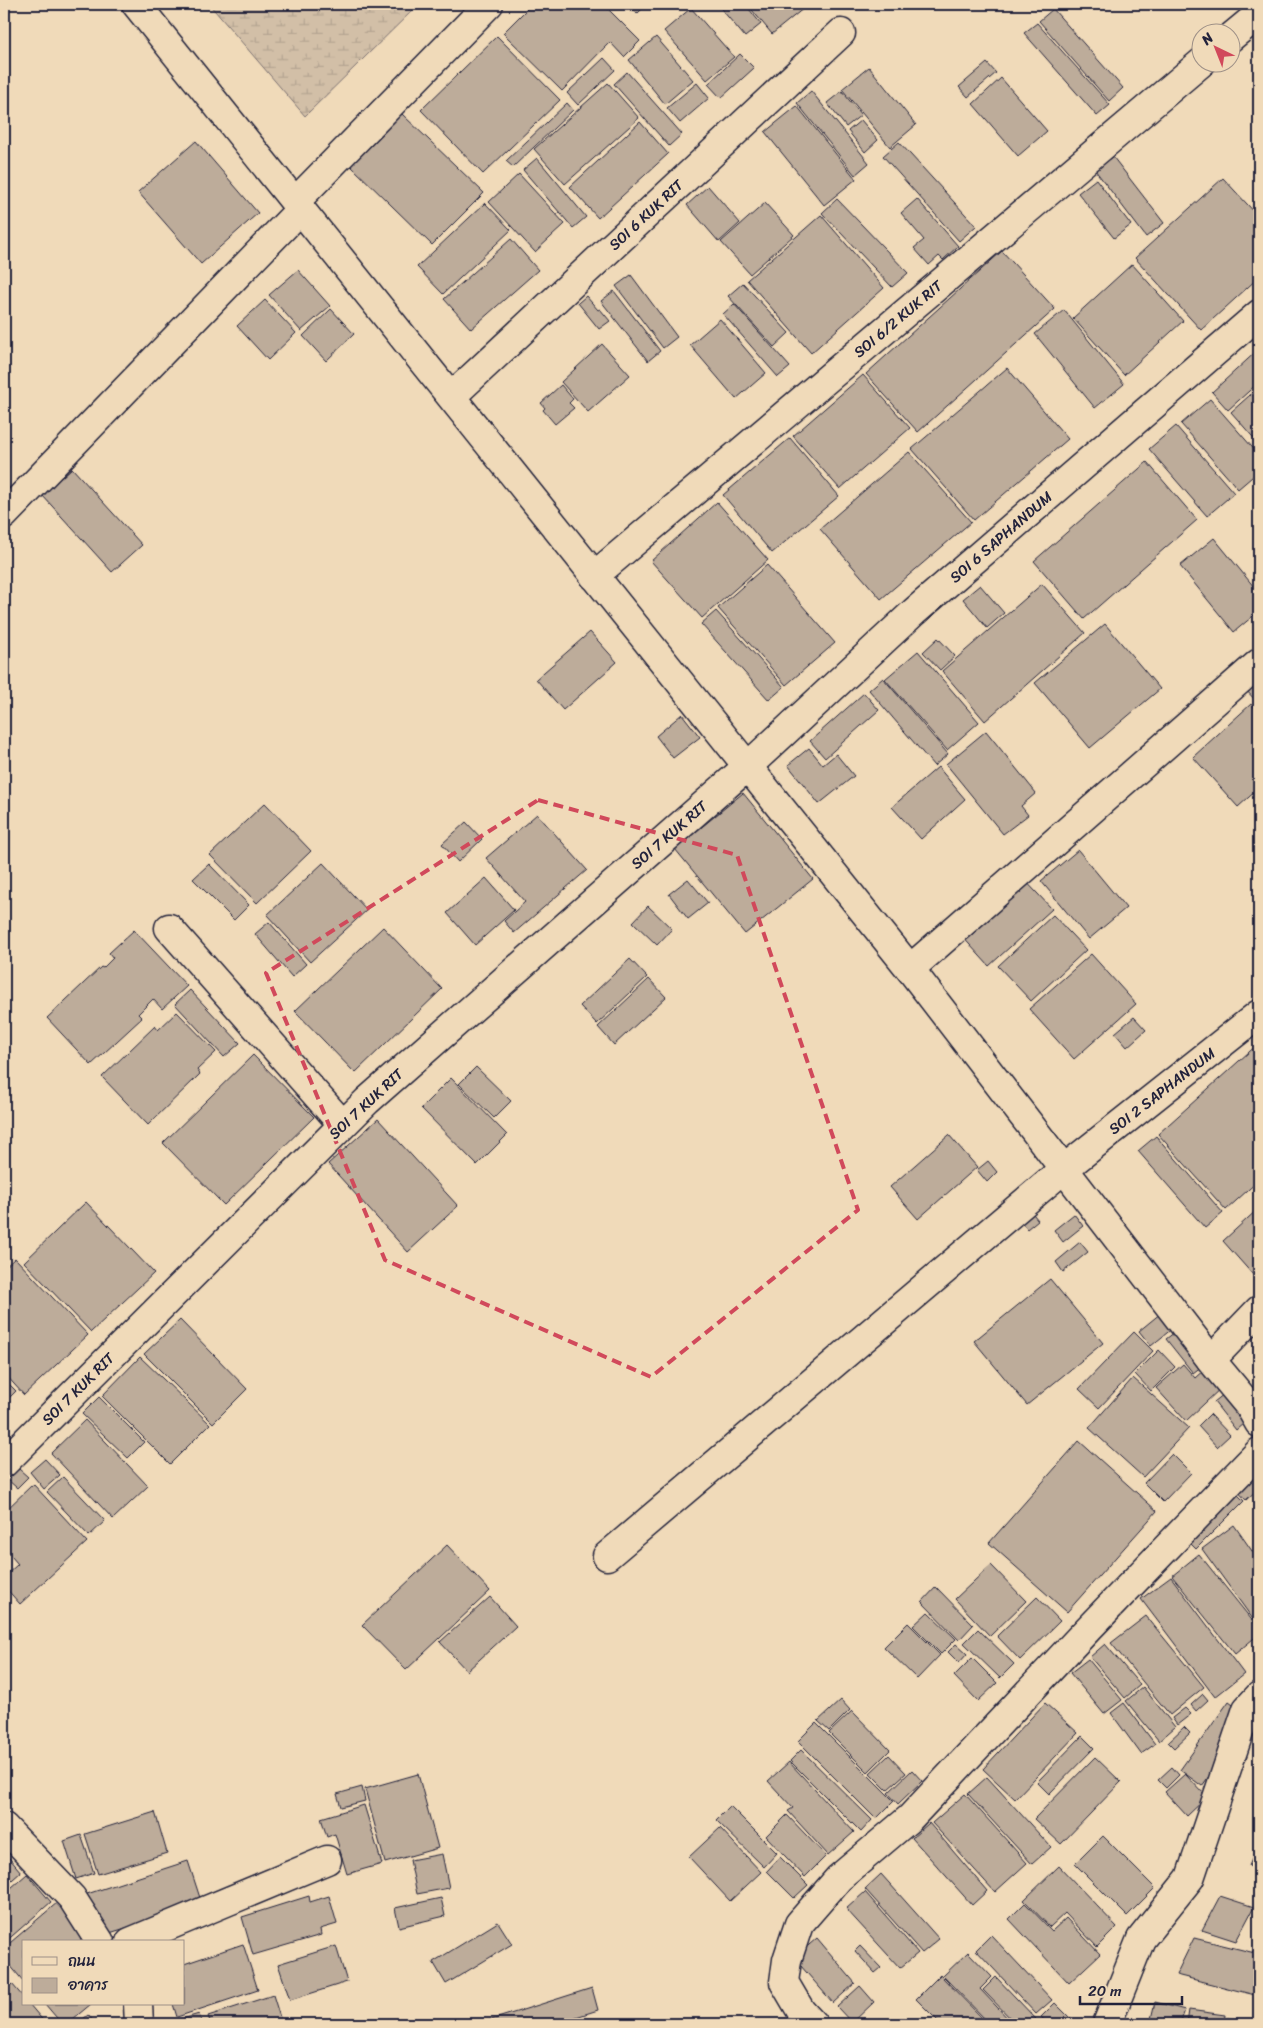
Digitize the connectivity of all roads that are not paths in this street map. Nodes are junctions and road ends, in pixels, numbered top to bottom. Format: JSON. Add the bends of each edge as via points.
{"nodes":[{"id":1,"x":136,"y":4,"type":"edge"},
{"id":2,"x":489,"y":4,"type":"edge"},
{"id":3,"x":1259,"y":14,"type":"edge"},
{"id":4,"x":1240,"y":30,"type":"edge"},
{"id":5,"x":841,"y":33,"type":"dead end"},
{"id":6,"x":1190,"y":72,"type":"edge"},
{"id":7,"x":298,"y":205,"type":"junction"},
{"id":8,"x":1259,"y":314,"type":"edge"},
{"id":9,"x":452,"y":396,"type":"junction"},
{"id":10,"x":4,"y":515,"type":"edge"},
{"id":11,"x":594,"y":576,"type":"junction"},
{"id":12,"x":1259,"y":664,"type":"edge"},
{"id":13,"x":748,"y":766,"type":"junction"},
{"id":14,"x":169,"y":928,"type":"dead end"},
{"id":15,"x":910,"y":969,"type":"junction"},
{"id":16,"x":1259,"y":1014,"type":"edge"},
{"id":17,"x":343,"y":1125,"type":"junction"},
{"id":18,"x":1065,"y":1168,"type":"junction"},
{"id":19,"x":1259,"y":1310,"type":"edge"},
{"id":20,"x":1211,"y":1360,"type":"junction"},
{"id":21,"x":1259,"y":1423,"type":"edge"},
{"id":22,"x":1259,"y":1452,"type":"edge"},
{"id":23,"x":4,"y":1463,"type":"edge"},
{"id":24,"x":607,"y":1556,"type":"dead end"},
{"id":25,"x":1259,"y":1696,"type":"edge"},
{"id":26,"x":4,"y":1827,"type":"edge"},
{"id":27,"x":327,"y":1860,"type":"dead end"},
{"id":28,"x":99,"y":1940,"type":"edge"},
{"id":29,"x":135,"y":1940,"type":"edge"},
{"id":30,"x":138,"y":2006,"type":"edge"},
{"id":31,"x":139,"y":2024,"type":"edge"},
{"id":32,"x":813,"y":2024,"type":"edge"},
{"id":33,"x":1107,"y":2024,"type":"edge"}],
"edges":[{"from":1,"to":7,"type":"street"},
{"from":2,"to":7,"type":"street"},
{"from":3,"to":4,"type":"street"},
{"from":5,"to":9,"type":"street","name":"SOI 6 KUK RIT"},
{"from":6,"to":11,"type":"street","name":"SOI 6/2 KUK RIT"},
{"from":7,"to":9,"type":"street"},
{"from":7,"to":10,"type":"street"},
{"from":8,"to":13,"type":"street","name":"SOI 6 SAPHANDUM","via":[[914,612]]},
{"from":9,"to":11,"type":"street"},
{"from":11,"to":13,"type":"street"},
{"from":12,"to":15,"type":"street"},
{"from":13,"to":15,"type":"street"},
{"from":13,"to":17,"type":"street","name":"SOI 7 KUK RIT","via":[[374,1094]]},
{"from":14,"to":17,"type":"street"},
{"from":15,"to":18,"type":"street"},
{"from":16,"to":18,"type":"street","name":"SOI 2 SAPHANDUM"},
{"from":17,"to":23,"type":"street","name":"SOI 7 KUK RIT"},
{"from":18,"to":20,"type":"street"},
{"from":18,"to":24,"type":"street","name":"SOI 2 SAPHANDUM"},
{"from":19,"to":20,"type":"street"},
{"from":20,"to":21,"type":"street","via":[[1250,1407]]},
{"from":22,"to":32,"type":"street","via":[[910,1818],[839,1878],[799,1924],[787,1960],[784,1982],[800,2011]]},
{"from":25,"to":33,"type":"street","via":[[1247,1709],[1190,1878],[1141,1939]]},
{"from":26,"to":28,"type":"street","via":[[72,1898]]},
{"from":27,"to":29,"type":"street"},
{"from":30,"to":31,"type":"street"}]}
